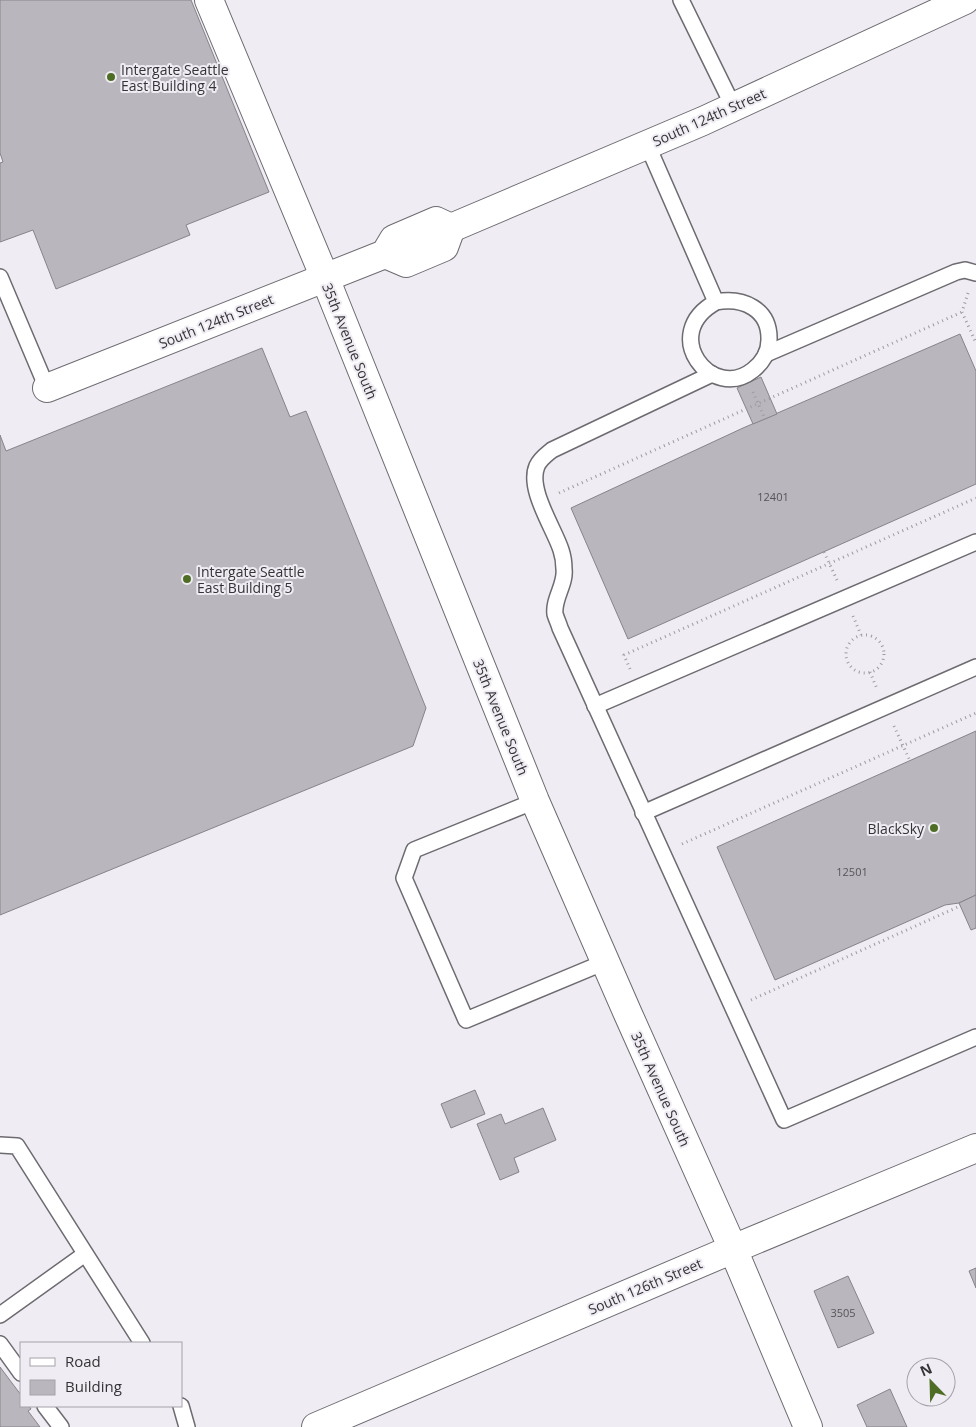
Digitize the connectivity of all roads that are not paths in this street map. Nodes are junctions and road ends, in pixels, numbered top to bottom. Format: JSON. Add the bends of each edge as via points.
{"nodes":[{"id":1,"x":209,"y":0,"type":"edge"},
{"id":2,"x":681,"y":0,"type":"edge"},
{"id":3,"x":965,"y":0,"type":"edge"},
{"id":4,"x":733,"y":106,"type":"junction"},
{"id":5,"x":647,"y":144,"type":"junction"},
{"id":6,"x":976,"y":273,"type":"edge"},
{"id":7,"x":0,"y":277,"type":"edge"},
{"id":8,"x":324,"y":278,"type":"junction"},
{"id":9,"x":716,"y":302,"type":"junction"},
{"id":10,"x":766,"y":354,"type":"junction"},
{"id":11,"x":712,"y":374,"type":"junction"},
{"id":12,"x":48,"y":388,"type":"joint"},
{"id":13,"x":976,"y":542,"type":"edge"},
{"id":14,"x":976,"y":667,"type":"edge"},
{"id":15,"x":595,"y":706,"type":"junction"},
{"id":16,"x":535,"y":801,"type":"junction"},
{"id":17,"x":643,"y":813,"type":"junction"},
{"id":18,"x":605,"y":962,"type":"junction"},
{"id":19,"x":976,"y":1037,"type":"edge"},
{"id":20,"x":0,"y":1144,"type":"edge"},
{"id":21,"x":976,"y":1148,"type":"edge"},
{"id":22,"x":733,"y":1249,"type":"junction"},
{"id":23,"x":85,"y":1254,"type":"junction"},
{"id":24,"x":0,"y":1315,"type":"edge"},
{"id":25,"x":141,"y":1342,"type":"edge"},
{"id":26,"x":0,"y":1344,"type":"edge"},
{"id":27,"x":20,"y":1372,"type":"edge"},
{"id":28,"x":46,"y":1407,"type":"edge"},
{"id":29,"x":181,"y":1407,"type":"edge"},
{"id":30,"x":61,"y":1427,"type":"edge"},
{"id":31,"x":187,"y":1427,"type":"edge"},
{"id":32,"x":316,"y":1427,"type":"edge"},
{"id":33,"x":808,"y":1427,"type":"edge"}],
"edges":[{"from":1,"to":8,"type":"street","name":"35th Avenue South"},
{"from":2,"to":4,"type":"lane"},
{"from":3,"to":4,"type":"street","name":"South 124th Street"},
{"from":4,"to":5,"type":"street","name":"South 124th Street"},
{"from":5,"to":8,"type":"street","name":"South 124th Street","via":[[451,228],[436,221],[394,239],[385,254]]},
{"from":5,"to":9,"type":"lane"},
{"from":6,"to":10,"type":"lane","via":[[956,272]]},
{"from":7,"to":12,"type":"lane"},
{"from":8,"to":12,"type":"street","name":"South 124th Street"},
{"from":8,"to":16,"type":"street","name":"35th Avenue South"},
{"from":9,"to":10,"type":"lane","via":[[742,301],[753,307],[768,328]]},
{"from":9,"to":11,"type":"lane","via":[[704,308],[696,318],[690,343],[701,366]]},
{"from":10,"to":11,"type":"lane","via":[[760,365],[737,378]]},
{"from":11,"to":15,"type":"lane","via":[[552,450],[536,466],[536,491],[564,561],[564,579],[555,613]]},
{"from":13,"to":15,"type":"lane"},
{"from":14,"to":17,"type":"lane"},
{"from":15,"to":17,"type":"lane"},
{"from":16,"to":18,"type":"street","name":"35th Avenue South"},
{"from":16,"to":18,"type":"lane","via":[[414,850],[404,878],[466,1020]]},
{"from":17,"to":19,"type":"lane","via":[[784,1120]]},
{"from":18,"to":22,"type":"street","name":"35th Avenue South"},
{"from":20,"to":23,"type":"lane","via":[[17,1146]]},
{"from":21,"to":22,"type":"street","name":"South 126th Street"},
{"from":22,"to":32,"type":"street","name":"South 126th Street"},
{"from":22,"to":33,"type":"street","name":"35th Avenue South"},
{"from":23,"to":24,"type":"lane"},
{"from":23,"to":25,"type":"lane"},
{"from":26,"to":27,"type":"lane"},
{"from":28,"to":30,"type":"lane"},
{"from":29,"to":31,"type":"lane"}]}
